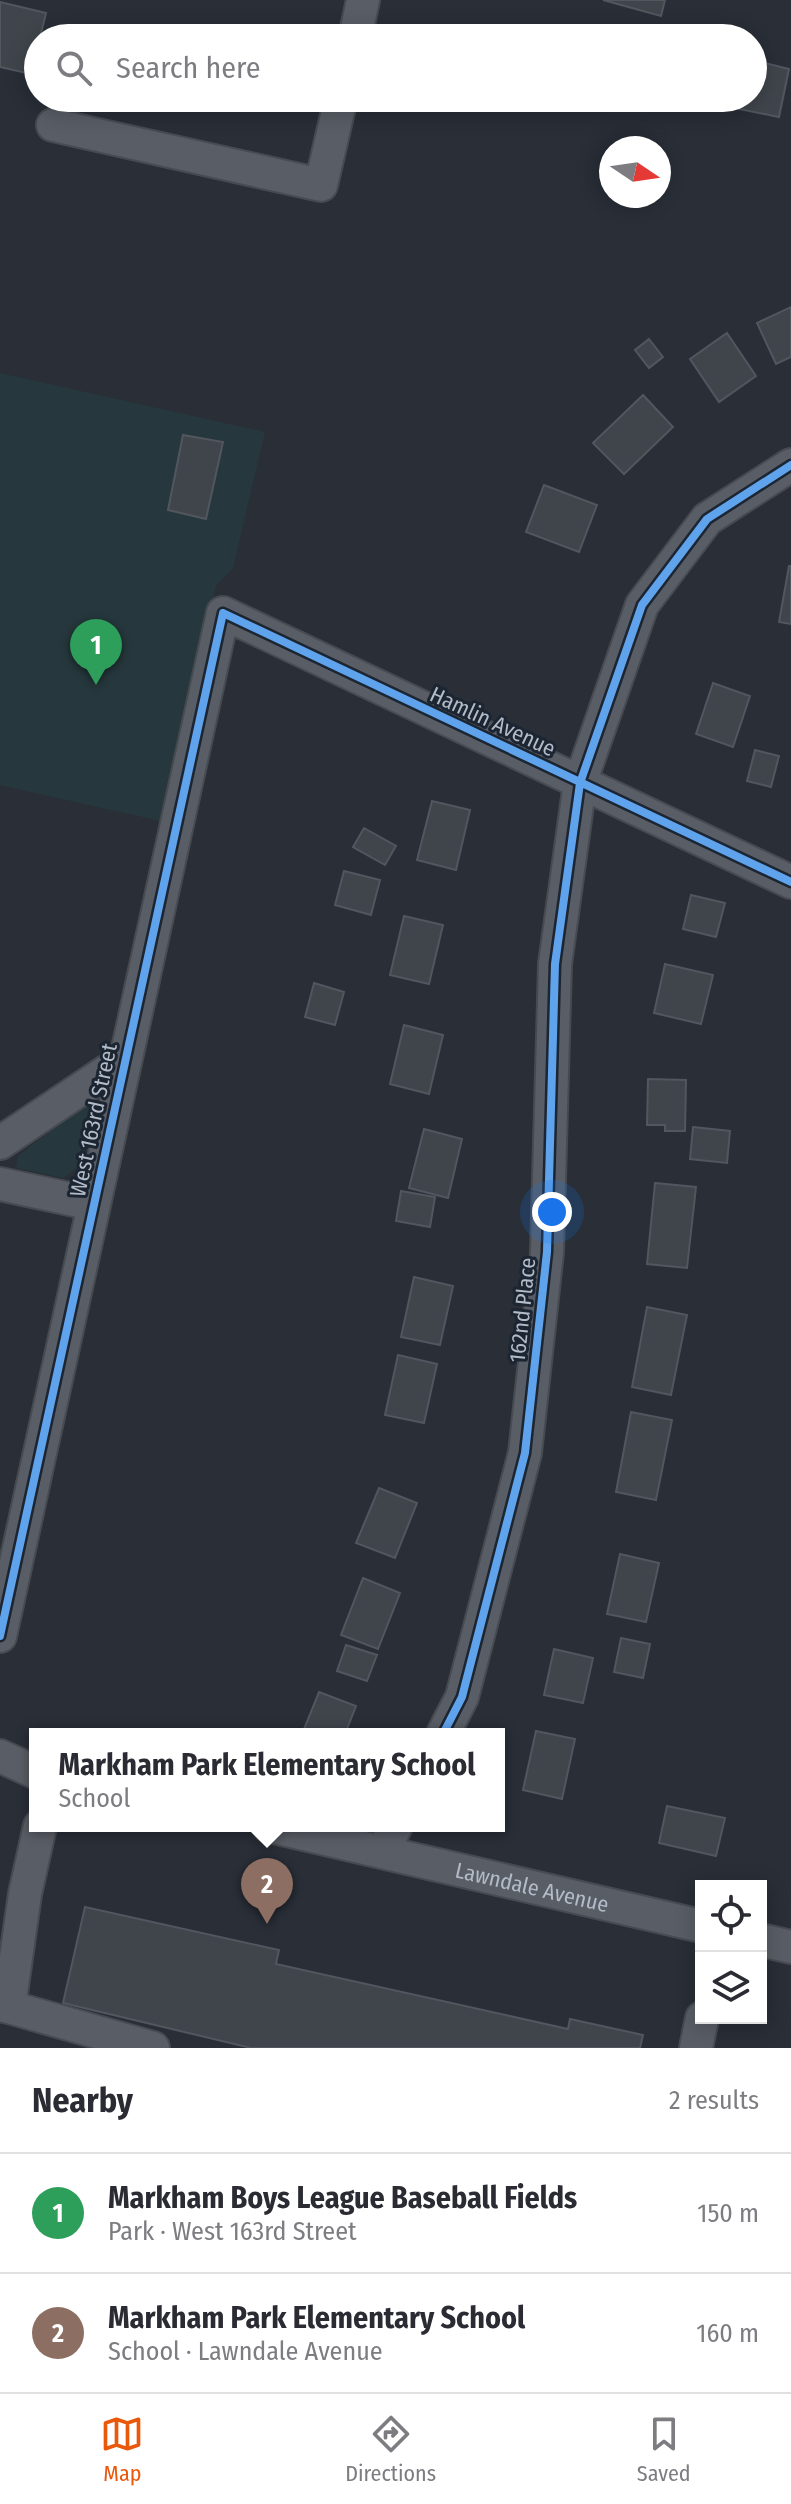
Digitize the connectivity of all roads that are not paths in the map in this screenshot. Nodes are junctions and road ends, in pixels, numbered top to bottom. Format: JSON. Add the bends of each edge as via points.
{"nodes":[{"id":1,"x":363,"y":0,"type":"edge"},
{"id":2,"x":358,"y":24,"type":"edge"},
{"id":3,"x":338,"y":112,"type":"edge"},
{"id":4,"x":53,"y":125,"type":"dead end"},
{"id":5,"x":791,"y":465,"type":"edge"},
{"id":6,"x":223,"y":613,"type":"joint"},
{"id":7,"x":580,"y":783,"type":"junction"},
{"id":8,"x":791,"y":882,"type":"edge"},
{"id":9,"x":124,"y":1060,"type":"junction"},
{"id":10,"x":0,"y":1143,"type":"edge"},
{"id":11,"x":0,"y":1184,"type":"edge"},
{"id":12,"x":93,"y":1204,"type":"junction"},
{"id":13,"x":0,"y":1636,"type":"edge"},
{"id":14,"x":446,"y":1728,"type":"edge"},
{"id":15,"x":0,"y":1756,"type":"edge"},
{"id":16,"x":29,"y":1769,"type":"edge"},
{"id":17,"x":39,"y":1832,"type":"edge"},
{"id":18,"x":324,"y":1832,"type":"edge"},
{"id":19,"x":389,"y":1839,"type":"edge"},
{"id":20,"x":695,"y":1924,"type":"edge"},
{"id":21,"x":767,"y":1941,"type":"edge"},
{"id":22,"x":791,"y":1947,"type":"edge"},
{"id":23,"x":5,"y":2006,"type":"edge"},
{"id":24,"x":701,"y":2024,"type":"edge"},
{"id":25,"x":153,"y":2048,"type":"edge"},
{"id":26,"x":696,"y":2048,"type":"edge"}],
"edges":[{"from":1,"to":2,"type":"street"},
{"from":3,"to":4,"type":"street","via":[[321,185]]},
{"from":5,"to":7,"type":"street","name":"162nd Place","via":[[707,519],[642,605]]},
{"from":6,"to":7,"type":"street","name":"Hamlin Avenue"},
{"from":6,"to":9,"type":"street","name":"West 163rd Street"},
{"from":7,"to":8,"type":"street","name":"Hamlin Avenue"},
{"from":7,"to":14,"type":"street","name":"162nd Place","via":[[555,964],[547,1252],[525,1453],[462,1697]]},
{"from":9,"to":10,"type":"street"},
{"from":9,"to":12,"type":"street","name":"West 163rd Street"},
{"from":11,"to":12,"type":"street"},
{"from":12,"to":13,"type":"street","name":"West 163rd Street"},
{"from":15,"to":16,"type":"street"},
{"from":17,"to":23,"type":"street"},
{"from":18,"to":19,"type":"street","name":"Lawndale Avenue"},
{"from":19,"to":20,"type":"street","name":"Lawndale Avenue"},
{"from":21,"to":22,"type":"street"},
{"from":23,"to":25,"type":"street"},
{"from":24,"to":26,"type":"street"}]}
